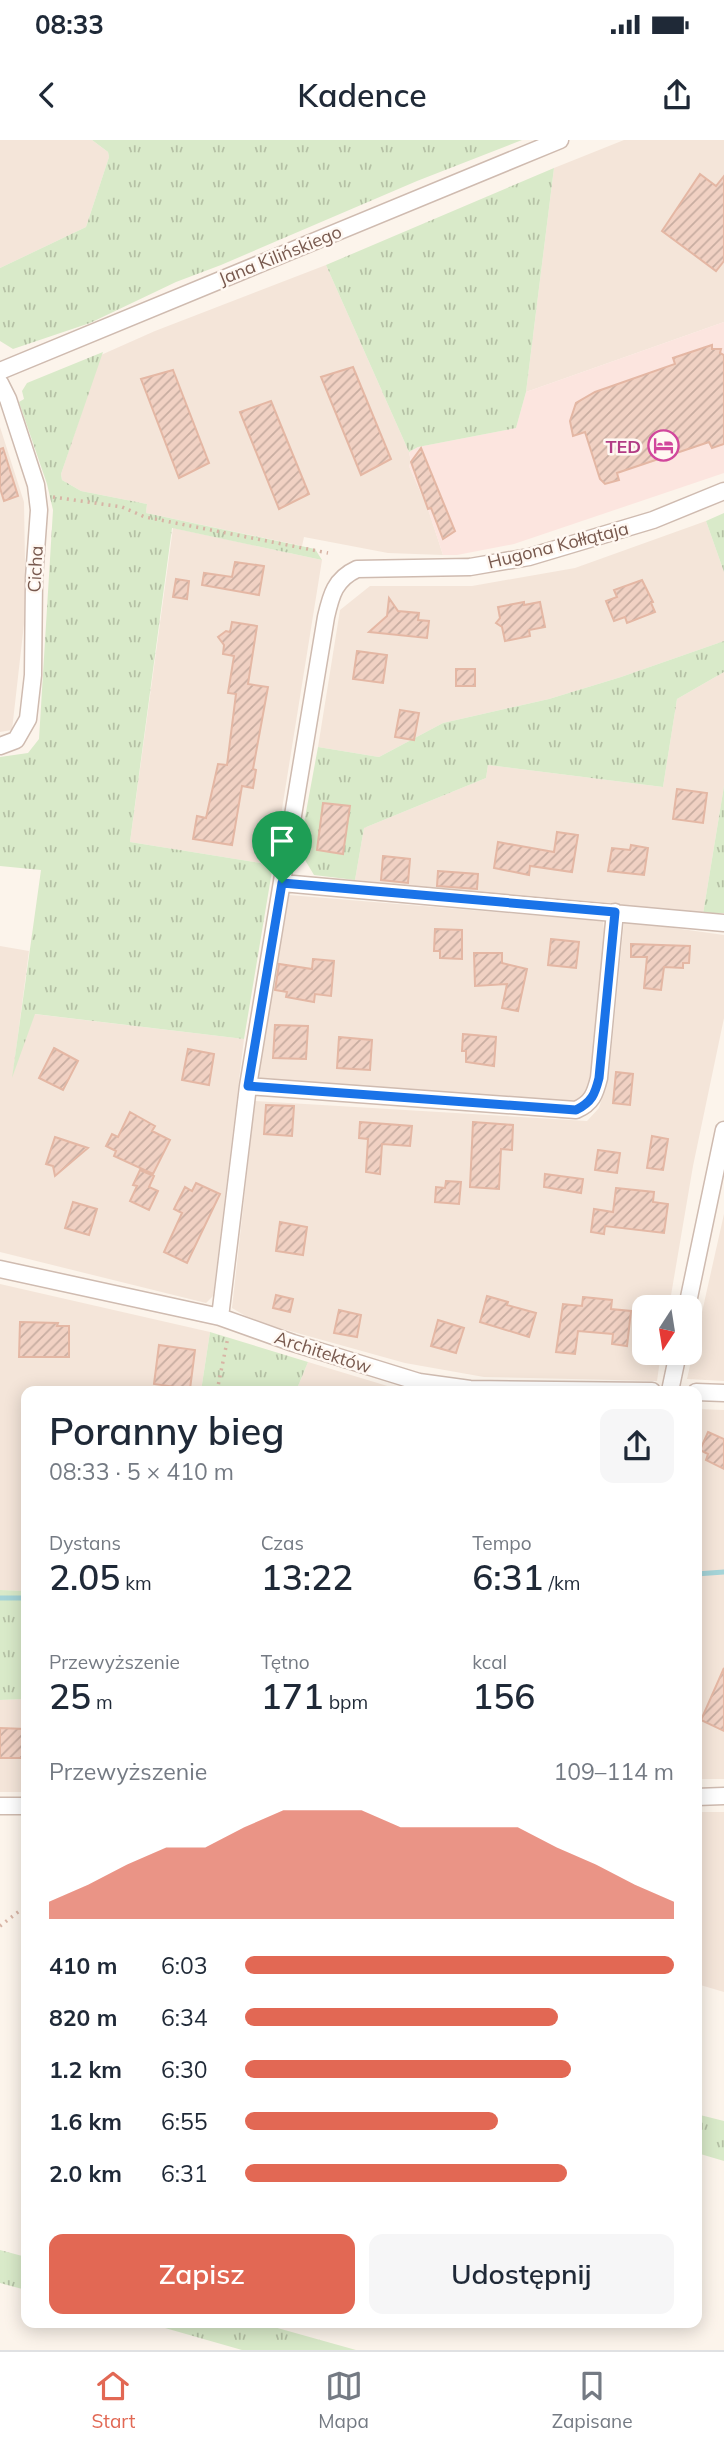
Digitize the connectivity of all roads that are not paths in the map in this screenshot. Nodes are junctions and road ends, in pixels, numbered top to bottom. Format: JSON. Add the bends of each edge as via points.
{"nodes":[{"id":1,"x":560,"y":140,"type":"edge"},
{"id":2,"x":0,"y":371,"type":"edge"},
{"id":3,"x":0,"y":383,"type":"edge"},
{"id":4,"x":724,"y":491,"type":"edge"},
{"id":5,"x":0,"y":746,"type":"edge"},
{"id":6,"x":282,"y":883,"type":"junction"},
{"id":7,"x":615,"y":912,"type":"junction"},
{"id":8,"x":724,"y":923,"type":"edge"},
{"id":9,"x":248,"y":1086,"type":"junction"},
{"id":10,"x":724,"y":1130,"type":"edge"},
{"id":11,"x":0,"y":1269,"type":"edge"},
{"id":12,"x":690,"y":1295,"type":"edge"},
{"id":13,"x":226,"y":1319,"type":"junction"},
{"id":14,"x":675,"y":1365,"type":"edge"},
{"id":15,"x":453,"y":1386,"type":"edge"},
{"id":16,"x":671,"y":1386,"type":"edge"},
{"id":17,"x":702,"y":1392,"type":"edge"},
{"id":18,"x":724,"y":1393,"type":"edge"},
{"id":19,"x":724,"y":1796,"type":"edge"},
{"id":20,"x":702,"y":1797,"type":"edge"},
{"id":21,"x":0,"y":1806,"type":"edge"},
{"id":22,"x":21,"y":1806,"type":"edge"}],
"edges":[{"from":1,"to":2,"type":"street","name":"Jana Kilińskiego"},
{"from":3,"to":5,"type":"street","name":"Cicha","via":[[38,497],[28,719],[16,740]]},
{"from":4,"to":6,"type":"street","name":"Hugona Kołłątaja","via":[[653,520],[528,557],[470,567],[357,569],[345,574],[332,593],[326,617]]},
{"from":6,"to":7,"type":"street"},
{"from":6,"to":9,"type":"street"},
{"from":7,"to":8,"type":"street"},
{"from":7,"to":9,"type":"street","via":[[599,1078],[594,1097],[576,1110]]},
{"from":9,"to":13,"type":"street"},
{"from":10,"to":12,"type":"street"},
{"from":11,"to":13,"type":"street","name":"Architektów"},
{"from":13,"to":15,"type":"street","name":"Architektów","via":[[419,1382]]},
{"from":14,"to":16,"type":"street"},
{"from":17,"to":18,"type":"street"},
{"from":19,"to":20,"type":"street"},
{"from":21,"to":22,"type":"street"}]}
